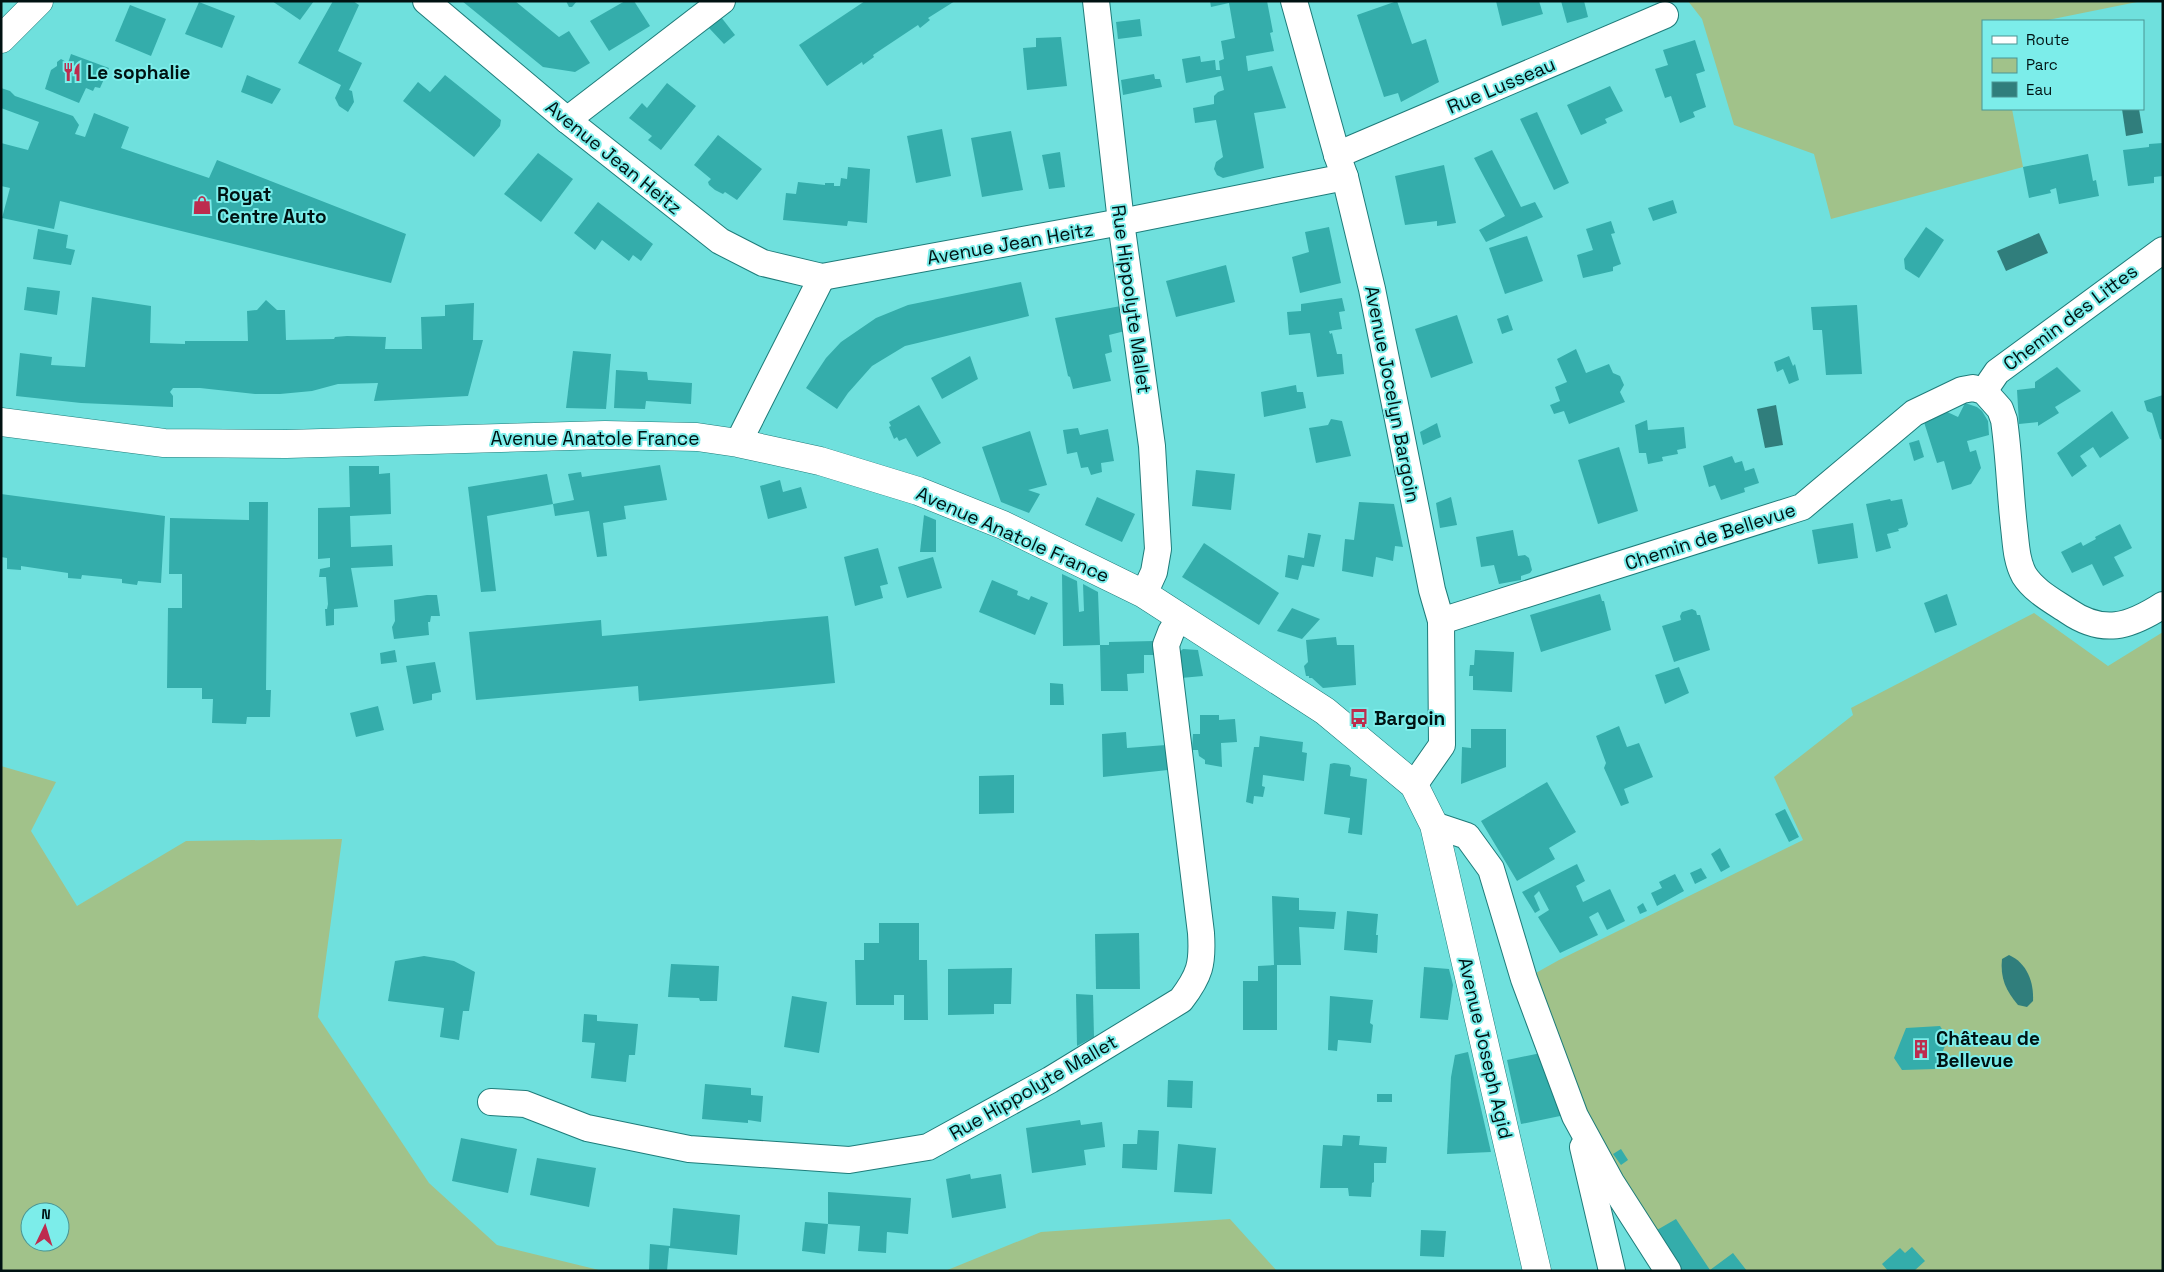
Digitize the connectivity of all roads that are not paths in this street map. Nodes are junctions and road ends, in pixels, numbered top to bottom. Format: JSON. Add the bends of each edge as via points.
{"nodes":[{"id":1,"x":39,"y":1,"type":"edge"},
{"id":2,"x":426,"y":1,"type":"edge"},
{"id":3,"x":722,"y":1,"type":"edge"},
{"id":4,"x":1096,"y":1,"type":"edge"},
{"id":5,"x":1294,"y":1,"type":"edge"},
{"id":6,"x":1665,"y":16,"type":"dead end"},
{"id":7,"x":1,"y":39,"type":"edge"},
{"id":8,"x":567,"y":120,"type":"junction"},
{"id":9,"x":1341,"y":166,"type":"junction"},
{"id":10,"x":1121,"y":222,"type":"junction"},
{"id":11,"x":2163,"y":250,"type":"edge"},
{"id":12,"x":822,"y":277,"type":"junction"},
{"id":13,"x":1984,"y":392,"type":"junction"},
{"id":14,"x":1,"y":422,"type":"edge"},
{"id":15,"x":738,"y":442,"type":"junction"},
{"id":16,"x":1144,"y":594,"type":"junction"},
{"id":17,"x":2163,"y":606,"type":"edge"},
{"id":18,"x":1180,"y":618,"type":"junction"},
{"id":19,"x":1441,"y":622,"type":"junction"},
{"id":20,"x":1414,"y":785,"type":"junction"},
{"id":21,"x":1434,"y":825,"type":"junction"},
{"id":22,"x":490,"y":1102,"type":"dead end"},
{"id":23,"x":1575,"y":1116,"type":"junction"},
{"id":24,"x":1538,"y":1271,"type":"edge"},
{"id":25,"x":1612,"y":1271,"type":"edge"},
{"id":26,"x":1668,"y":1271,"type":"edge"}],
"edges":[{"from":1,"to":7,"type":"main road"},
{"from":2,"to":8,"type":"street","name":"Avenue Jean Heitz"},
{"from":3,"to":8,"type":"street"},
{"from":4,"to":10,"type":"street","name":"Rue Hippolyte Mallet"},
{"from":5,"to":9,"type":"street","name":"Avenue Jocelyn Bargoin"},
{"from":6,"to":9,"type":"street","name":"Rue Lusseau"},
{"from":8,"to":12,"type":"street","name":"Avenue Jean Heitz","via":[[720,241],[763,263]]},
{"from":9,"to":10,"type":"street","name":"Avenue Jean Heitz"},
{"from":9,"to":19,"type":"street","name":"Avenue Jocelyn Bargoin","via":[[1372,289]]},
{"from":10,"to":12,"type":"street","name":"Avenue Jean Heitz"},
{"from":10,"to":16,"type":"street","name":"Rue Hippolyte Mallet","via":[[1152,446],[1158,549],[1154,572]]},
{"from":11,"to":13,"type":"street","name":"Chemin des Littes","via":[[1997,372]]},
{"from":12,"to":15,"type":"street"},
{"from":13,"to":17,"type":"street","via":[[2000,409],[2004,420],[2017,551],[2022,570],[2033,586],[2080,619],[2100,626],[2120,626]]},
{"from":13,"to":19,"type":"street","name":"Chemin de Bellevue","via":[[1973,388],[1962,390],[1914,413],[1802,507]]},
{"from":14,"to":15,"type":"main road","name":"Avenue Anatole France","via":[[164,444],[605,435],[696,437]]},
{"from":15,"to":16,"type":"main road","name":"Avenue Anatole France","via":[[820,461],[918,491],[1003,525]]},
{"from":16,"to":18,"type":"main road","name":"Avenue Anatole France"},
{"from":18,"to":20,"type":"main road","name":"Avenue Anatole France","via":[[1325,712]]},
{"from":18,"to":22,"type":"street","name":"Rue Hippolyte Mallet","via":[[1166,645],[1202,957],[1195,982],[1181,1000],[1050,1080],[928,1148],[849,1160],[689,1150],[587,1128],[525,1104]]},
{"from":19,"to":20,"type":"street","name":"Avenue Jocelyn Bargoin","via":[[1442,746]]},
{"from":20,"to":21,"type":"main road","name":"Avenue Anatole France"},
{"from":21,"to":23,"type":"street","via":[[1467,836],[1491,869],[1524,979]]},
{"from":21,"to":24,"type":"main road","name":"Avenue Joseph Agid"},
{"from":23,"to":25,"type":"street"},
{"from":23,"to":26,"type":"street","via":[[1611,1182]]}]}
